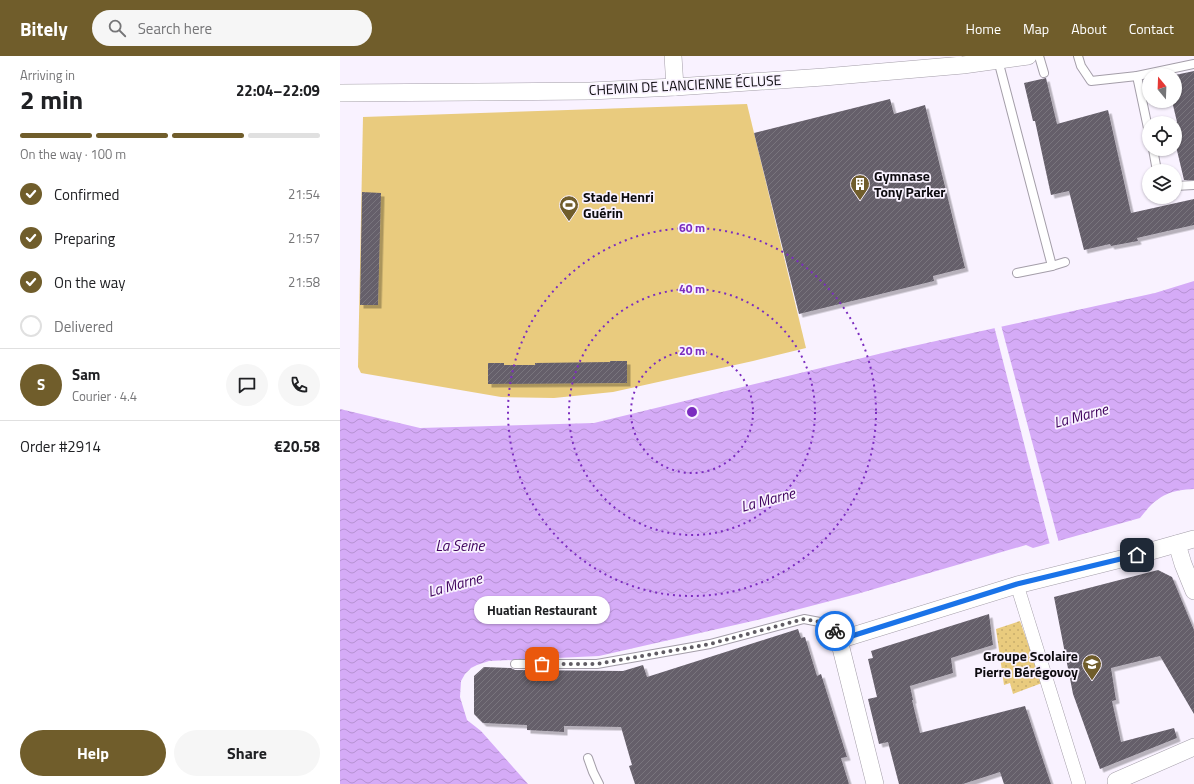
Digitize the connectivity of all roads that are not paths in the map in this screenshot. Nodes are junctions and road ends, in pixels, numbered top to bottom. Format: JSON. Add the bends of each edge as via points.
{"nodes":[{"id":1,"x":673,"y":56,"type":"edge"},
{"id":2,"x":1028,"y":56,"type":"edge"},
{"id":3,"x":1039,"y":56,"type":"edge"},
{"id":4,"x":1078,"y":56,"type":"edge"},
{"id":5,"x":998,"y":60,"type":"junction"},
{"id":6,"x":1194,"y":64,"type":"edge"},
{"id":7,"x":1044,"y":73,"type":"dead end"},
{"id":8,"x":1137,"y":76,"type":"junction"},
{"id":9,"x":675,"y":84,"type":"junction"},
{"id":10,"x":340,"y":93,"type":"edge"},
{"id":11,"x":1145,"y":116,"type":"edge"},
{"id":12,"x":1194,"y":185,"type":"edge"},
{"id":13,"x":1182,"y":186,"type":"edge"},
{"id":14,"x":1065,"y":262,"type":"dead end"},
{"id":15,"x":1052,"y":266,"type":"junction"},
{"id":16,"x":1017,"y":273,"type":"dead end"},
{"id":17,"x":1194,"y":539,"type":"edge"},
{"id":18,"x":1178,"y":544,"type":"junction"},
{"id":19,"x":1017,"y":584,"type":"junction"},
{"id":20,"x":1194,"y":591,"type":"edge"},
{"id":21,"x":839,"y":640,"type":"junction"},
{"id":22,"x":515,"y":664,"type":"dead end"},
{"id":23,"x":1194,"y":747,"type":"edge"},
{"id":24,"x":588,"y":758,"type":"dead end"},
{"id":25,"x":1112,"y":782,"type":"edge"},
{"id":26,"x":599,"y":784,"type":"edge"},
{"id":27,"x":875,"y":784,"type":"edge"},
{"id":28,"x":1079,"y":784,"type":"edge"}],
"edges":[{"from":1,"to":9,"type":"street"},
{"from":2,"to":5,"type":"street","name":"CHEMIN DE L'ANCIENNE ÉCLUSE"},
{"from":3,"to":7,"type":"lane"},
{"from":4,"to":8,"type":"lane","via":[[1091,81]]},
{"from":5,"to":9,"type":"street","name":"CHEMIN DE L'ANCIENNE ÉCLUSE","via":[[824,77]]},
{"from":5,"to":15,"type":"lane"},
{"from":6,"to":8,"type":"lane"},
{"from":8,"to":11,"type":"lane"},
{"from":9,"to":10,"type":"street","name":"CHEMIN DE L'ANCIENNE ÉCLUSE","via":[[590,91]]},
{"from":12,"to":13,"type":"lane"},
{"from":14,"to":15,"type":"lane"},
{"from":15,"to":16,"type":"lane"},
{"from":17,"to":18,"type":"street"},
{"from":18,"to":19,"type":"street"},
{"from":18,"to":20,"type":"street"},
{"from":19,"to":21,"type":"street"},
{"from":19,"to":28,"type":"street"},
{"from":21,"to":22,"type":"lane","via":[[835,631],[825,623],[804,619],[710,644],[597,664]]},
{"from":21,"to":27,"type":"street"},
{"from":23,"to":25,"type":"street"},
{"from":24,"to":26,"type":"lane"}]}
